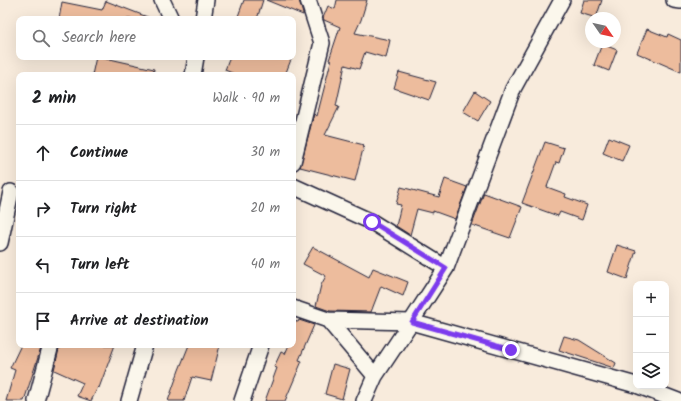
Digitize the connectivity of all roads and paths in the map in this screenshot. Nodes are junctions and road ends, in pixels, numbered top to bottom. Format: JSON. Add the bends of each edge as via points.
{"nodes":[{"id":1,"x":162,"y":0,"type":"edge"},
{"id":2,"x":206,"y":0,"type":"edge"},
{"id":3,"x":308,"y":0,"type":"edge"},
{"id":4,"x":562,"y":0,"type":"edge"},
{"id":5,"x":674,"y":0,"type":"edge"},
{"id":6,"x":681,"y":1,"type":"edge"},
{"id":7,"x":170,"y":16,"type":"edge"},
{"id":8,"x":203,"y":16,"type":"edge"},
{"id":9,"x":296,"y":150,"type":"edge"},
{"id":10,"x":296,"y":187,"type":"edge"},
{"id":11,"x":11,"y":192,"type":"dead end"},
{"id":12,"x":0,"y":243,"type":"edge"},
{"id":13,"x":446,"y":268,"type":"junction"},
{"id":14,"x":296,"y":309,"type":"edge"},
{"id":15,"x":328,"y":320,"type":"junction"},
{"id":16,"x":412,"y":322,"type":"junction"},
{"id":17,"x":50,"y":348,"type":"edge"},
{"id":18,"x":144,"y":348,"type":"edge"},
{"id":19,"x":260,"y":348,"type":"edge"},
{"id":20,"x":375,"y":376,"type":"junction"},
{"id":21,"x":633,"y":384,"type":"edge"},
{"id":22,"x":647,"y":389,"type":"edge"},
{"id":23,"x":36,"y":401,"type":"edge"},
{"id":24,"x":129,"y":401,"type":"edge"},
{"id":25,"x":242,"y":401,"type":"edge"},
{"id":26,"x":364,"y":401,"type":"edge"},
{"id":27,"x":678,"y":401,"type":"edge"}],
"edges":[{"from":1,"to":7,"type":"street"},
{"from":2,"to":8,"type":"street"},
{"from":3,"to":9,"type":"street","via":[[322,43]]},
{"from":4,"to":13,"type":"street","via":[[513,89]]},
{"from":5,"to":6,"type":"street"},
{"from":10,"to":13,"type":"street","via":[[372,222]]},
{"from":11,"to":12,"type":"street"},
{"from":13,"to":16,"type":"street"},
{"from":14,"to":15,"type":"street"},
{"from":15,"to":16,"type":"street"},
{"from":15,"to":20,"type":"street"},
{"from":16,"to":20,"type":"street"},
{"from":16,"to":21,"type":"street"},
{"from":17,"to":23,"type":"street"},
{"from":18,"to":24,"type":"street"},
{"from":19,"to":25,"type":"street"},
{"from":20,"to":26,"type":"street"},
{"from":22,"to":27,"type":"street"}]}
